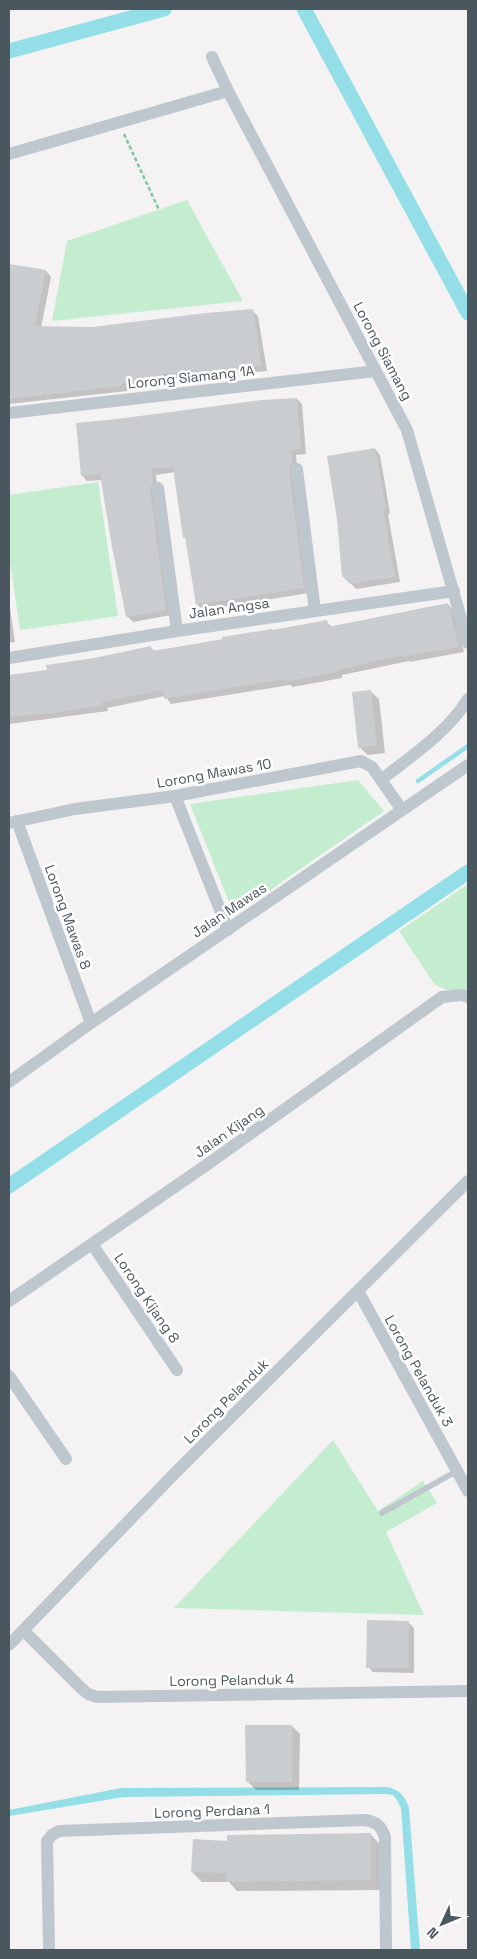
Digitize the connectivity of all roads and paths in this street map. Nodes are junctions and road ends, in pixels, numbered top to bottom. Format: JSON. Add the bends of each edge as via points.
{"nodes":[{"id":1,"x":212,"y":57,"type":"dead end"},
{"id":2,"x":228,"y":91,"type":"junction"},
{"id":3,"x":119,"y":123,"type":"junction"},
{"id":4,"x":9,"y":154,"type":"edge"},
{"id":5,"x":159,"y":210,"type":"dead end"},
{"id":6,"x":376,"y":371,"type":"junction"},
{"id":7,"x":9,"y":413,"type":"edge"},
{"id":8,"x":297,"y":469,"type":"dead end"},
{"id":9,"x":158,"y":488,"type":"dead end"},
{"id":10,"x":454,"y":591,"type":"junction"},
{"id":11,"x":315,"y":611,"type":"junction"},
{"id":12,"x":177,"y":631,"type":"junction"},
{"id":13,"x":468,"y":639,"type":"edge"},
{"id":14,"x":9,"y":658,"type":"edge"},
{"id":15,"x":468,"y":699,"type":"edge"},
{"id":16,"x":468,"y":765,"type":"edge"},
{"id":17,"x":381,"y":780,"type":"junction"},
{"id":18,"x":175,"y":796,"type":"junction"},
{"id":19,"x":402,"y":810,"type":"junction"},
{"id":20,"x":13,"y":822,"type":"edge"},
{"id":21,"x":228,"y":930,"type":"junction"},
{"id":22,"x":468,"y":997,"type":"edge"},
{"id":23,"x":91,"y":1023,"type":"junction"},
{"id":24,"x":9,"y":1082,"type":"edge"},
{"id":25,"x":468,"y":1180,"type":"edge"},
{"id":26,"x":92,"y":1244,"type":"junction"},
{"id":27,"x":358,"y":1291,"type":"junction"},
{"id":28,"x":9,"y":1301,"type":"edge"},
{"id":29,"x":177,"y":1370,"type":"dead end"},
{"id":30,"x":9,"y":1376,"type":"edge"},
{"id":31,"x":66,"y":1460,"type":"dead end"},
{"id":32,"x":457,"y":1471,"type":"junction"},
{"id":33,"x":468,"y":1491,"type":"edge"},
{"id":34,"x":382,"y":1513,"type":"dead end"},
{"id":35,"x":23,"y":1630,"type":"junction"},
{"id":36,"x":9,"y":1645,"type":"edge"},
{"id":37,"x":468,"y":1691,"type":"edge"},
{"id":38,"x":49,"y":1950,"type":"edge"},
{"id":39,"x":386,"y":1950,"type":"edge"}],
"edges":[{"from":1,"to":2,"type":"street","name":"Lorong Siamang"},
{"from":2,"to":3,"type":"street"},
{"from":2,"to":6,"type":"street","name":"Lorong Siamang"},
{"from":3,"to":4,"type":"street"},
{"from":3,"to":5,"type":"path"},
{"from":6,"to":7,"type":"street","name":"Lorong Siamang 1A"},
{"from":6,"to":10,"type":"street","name":"Lorong Siamang","via":[[407,430]]},
{"from":8,"to":11,"type":"street"},
{"from":9,"to":12,"type":"street"},
{"from":10,"to":11,"type":"street","name":"Jalan Angsa"},
{"from":10,"to":13,"type":"street","name":"Lorong Siamang"},
{"from":11,"to":12,"type":"street","name":"Jalan Angsa"},
{"from":12,"to":14,"type":"street","name":"Jalan Angsa"},
{"from":15,"to":17,"type":"street","via":[[462,710],[425,745]]},
{"from":16,"to":19,"type":"street","name":"Jalan Mawas"},
{"from":17,"to":18,"type":"street","name":"Lorong Mawas 10","via":[[372,768],[361,761]]},
{"from":17,"to":19,"type":"street","name":"Lorong Mawas 10"},
{"from":18,"to":20,"type":"street","name":"Lorong Mawas 10","via":[[75,809]]},
{"from":18,"to":21,"type":"street"},
{"from":19,"to":21,"type":"street","name":"Jalan Mawas"},
{"from":20,"to":23,"type":"street","name":"Lorong Mawas 8"},
{"from":21,"to":23,"type":"street","name":"Jalan Mawas"},
{"from":22,"to":26,"type":"street","name":"Jalan Kijang","via":[[442,997]]},
{"from":23,"to":24,"type":"street","name":"Jalan Mawas"},
{"from":25,"to":27,"type":"street","name":"Lorong Pelanduk"},
{"from":26,"to":28,"type":"street","name":"Jalan Kijang"},
{"from":26,"to":29,"type":"street","name":"Lorong Kijang 8"},
{"from":27,"to":32,"type":"street","name":"Lorong Pelanduk 3"},
{"from":27,"to":35,"type":"street","name":"Lorong Pelanduk"},
{"from":30,"to":31,"type":"street"},
{"from":32,"to":33,"type":"street","name":"Lorong Pelanduk 3"},
{"from":32,"to":34,"type":"lane"},
{"from":35,"to":36,"type":"street","name":"Lorong Pelanduk"},
{"from":35,"to":37,"type":"street","name":"Lorong Pelanduk 4","via":[[81,1688],[97,1697]]},
{"from":38,"to":39,"type":"street","name":"Lorong Perdana 1","via":[[47,1841],[60,1831],[365,1820],[375,1821],[385,1837]]}]}
